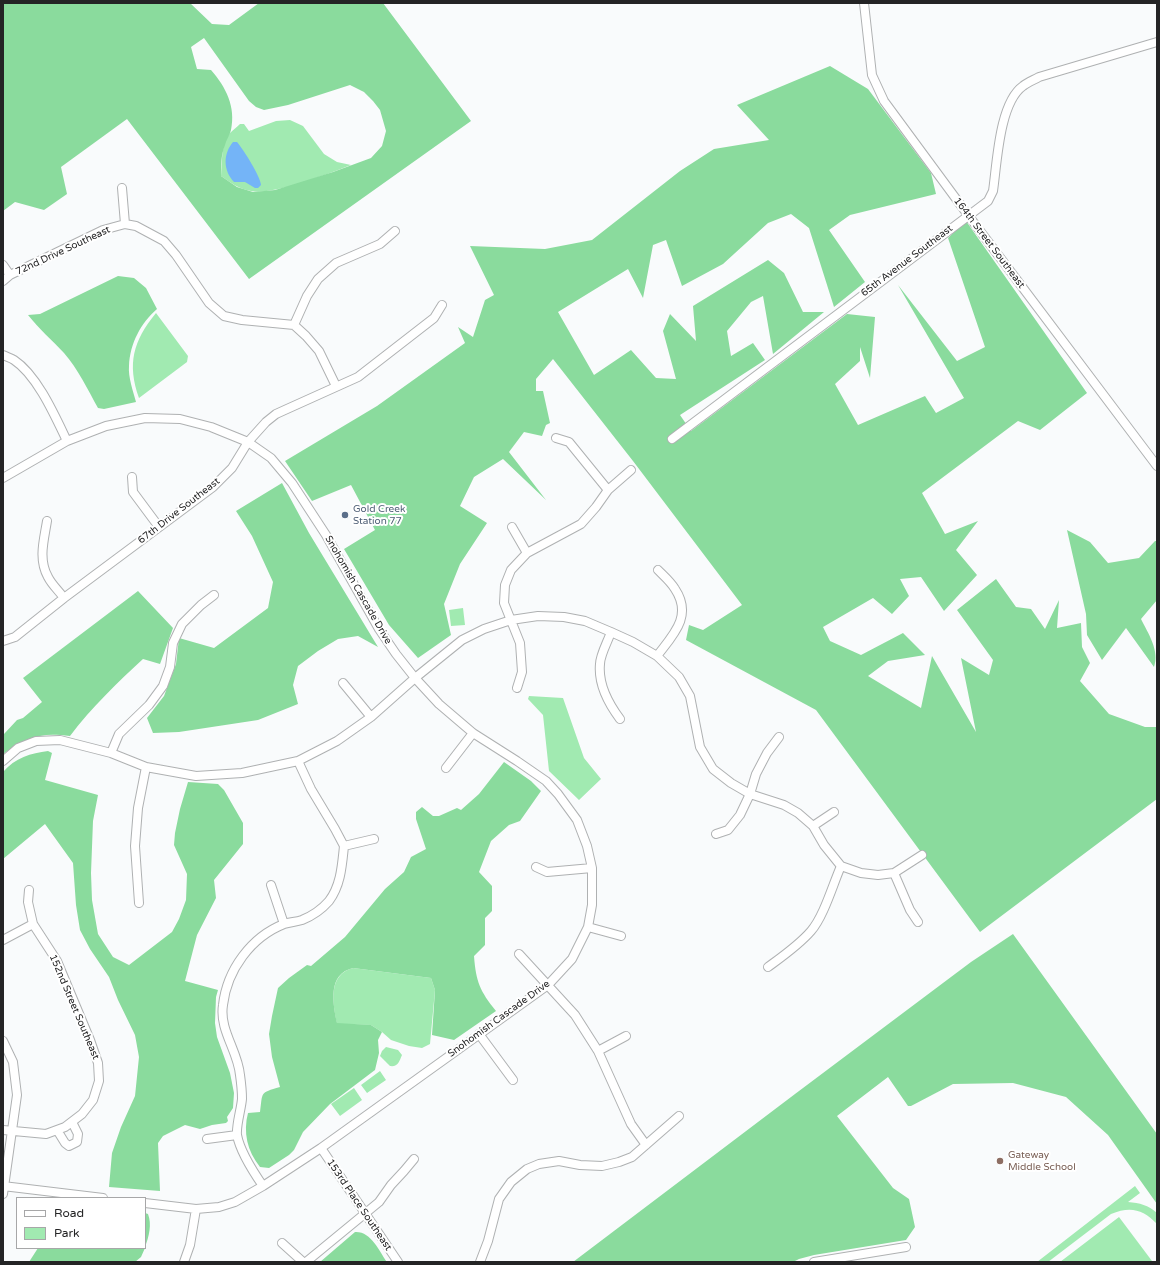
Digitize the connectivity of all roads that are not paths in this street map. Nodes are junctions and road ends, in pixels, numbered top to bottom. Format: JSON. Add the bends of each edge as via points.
{"nodes":[{"id":1,"x":864,"y":3,"type":"edge"},
{"id":2,"x":1157,"y":42,"type":"edge"},
{"id":3,"x":122,"y":188,"type":"dead end"},
{"id":4,"x":968,"y":215,"type":"junction"},
{"id":5,"x":124,"y":224,"type":"junction"},
{"id":6,"x":395,"y":231,"type":"dead end"},
{"id":7,"x":3,"y":265,"type":"edge"},
{"id":8,"x":10,"y":275,"type":"junction"},
{"id":9,"x":3,"y":281,"type":"edge"},
{"id":10,"x":442,"y":305,"type":"dead end"},
{"id":11,"x":294,"y":325,"type":"junction"},
{"id":12,"x":3,"y":355,"type":"edge"},
{"id":13,"x":336,"y":386,"type":"junction"},
{"id":14,"x":556,"y":438,"type":"dead end"},
{"id":15,"x":672,"y":439,"type":"dead end"},
{"id":16,"x":67,"y":441,"type":"junction"},
{"id":17,"x":248,"y":442,"type":"junction"},
{"id":18,"x":1157,"y":466,"type":"edge"},
{"id":19,"x":631,"y":470,"type":"dead end"},
{"id":20,"x":132,"y":477,"type":"dead end"},
{"id":21,"x":3,"y":478,"type":"edge"},
{"id":22,"x":608,"y":490,"type":"junction"},
{"id":23,"x":47,"y":521,"type":"dead end"},
{"id":24,"x":159,"y":527,"type":"junction"},
{"id":25,"x":512,"y":527,"type":"dead end"},
{"id":26,"x":527,"y":553,"type":"junction"},
{"id":27,"x":658,"y":570,"type":"dead end"},
{"id":28,"x":214,"y":595,"type":"dead end"},
{"id":29,"x":64,"y":598,"type":"junction"},
{"id":30,"x":511,"y":620,"type":"junction"},
{"id":31,"x":611,"y":632,"type":"junction"},
{"id":32,"x":3,"y":641,"type":"edge"},
{"id":33,"x":658,"y":656,"type":"junction"},
{"id":34,"x":415,"y":678,"type":"junction"},
{"id":35,"x":342,"y":683,"type":"dead end"},
{"id":36,"x":517,"y":688,"type":"dead end"},
{"id":37,"x":371,"y":717,"type":"junction"},
{"id":38,"x":620,"y":719,"type":"dead end"},
{"id":39,"x":473,"y":733,"type":"junction"},
{"id":40,"x":779,"y":738,"type":"dead end"},
{"id":41,"x":111,"y":753,"type":"junction"},
{"id":42,"x":3,"y":761,"type":"edge"},
{"id":43,"x":298,"y":761,"type":"junction"},
{"id":44,"x":146,"y":767,"type":"junction"},
{"id":45,"x":446,"y":768,"type":"dead end"},
{"id":46,"x":750,"y":794,"type":"junction"},
{"id":47,"x":834,"y":812,"type":"dead end"},
{"id":48,"x":813,"y":826,"type":"junction"},
{"id":49,"x":716,"y":834,"type":"dead end"},
{"id":50,"x":374,"y":839,"type":"dead end"},
{"id":51,"x":344,"y":846,"type":"junction"},
{"id":52,"x":922,"y":855,"type":"dead end"},
{"id":53,"x":841,"y":866,"type":"junction"},
{"id":54,"x":536,"y":867,"type":"dead end"},
{"id":55,"x":592,"y":868,"type":"junction"},
{"id":56,"x":894,"y":873,"type":"junction"},
{"id":57,"x":270,"y":885,"type":"dead end"},
{"id":58,"x":29,"y":890,"type":"dead end"},
{"id":59,"x":139,"y":903,"type":"dead end"},
{"id":60,"x":918,"y":922,"type":"dead end"},
{"id":61,"x":33,"y":924,"type":"junction"},
{"id":62,"x":284,"y":924,"type":"junction"},
{"id":63,"x":588,"y":927,"type":"junction"},
{"id":64,"x":621,"y":936,"type":"dead end"},
{"id":65,"x":3,"y":940,"type":"edge"},
{"id":66,"x":519,"y":954,"type":"dead end"},
{"id":67,"x":768,"y":967,"type":"dead end"},
{"id":68,"x":548,"y":985,"type":"junction"},
{"id":69,"x":479,"y":1034,"type":"junction"},
{"id":70,"x":626,"y":1036,"type":"dead end"},
{"id":71,"x":3,"y":1041,"type":"edge"},
{"id":72,"x":598,"y":1051,"type":"junction"},
{"id":73,"x":513,"y":1080,"type":"dead end"},
{"id":74,"x":679,"y":1116,"type":"dead end"},
{"id":75,"x":72,"y":1122,"type":"junction"},
{"id":76,"x":3,"y":1130,"type":"edge"},
{"id":77,"x":57,"y":1130,"type":"junction"},
{"id":78,"x":12,"y":1131,"type":"junction"},
{"id":79,"x":237,"y":1134,"type":"junction"},
{"id":80,"x":207,"y":1140,"type":"dead end"},
{"id":81,"x":646,"y":1145,"type":"junction"},
{"id":82,"x":321,"y":1148,"type":"junction"},
{"id":83,"x":414,"y":1159,"type":"dead end"},
{"id":84,"x":263,"y":1186,"type":"junction"},
{"id":85,"x":4,"y":1189,"type":"edge"},
{"id":86,"x":92,"y":1197,"type":"edge"},
{"id":87,"x":146,"y":1203,"type":"edge"},
{"id":88,"x":196,"y":1209,"type":"junction"},
{"id":89,"x":365,"y":1215,"type":"junction"},
{"id":90,"x":282,"y":1243,"type":"dead end"},
{"id":91,"x":906,"y":1247,"type":"dead end"},
{"id":92,"x":184,"y":1262,"type":"edge"},
{"id":93,"x":302,"y":1262,"type":"edge"},
{"id":94,"x":306,"y":1262,"type":"edge"},
{"id":95,"x":398,"y":1262,"type":"edge"},
{"id":96,"x":480,"y":1262,"type":"edge"},
{"id":97,"x":814,"y":1262,"type":"edge"}],
"edges":[{"from":1,"to":4,"type":"street","name":"164th Street Southeast","via":[[872,75],[884,101]]},
{"from":2,"to":4,"type":"street","name":"65th Avenue Southeast","via":[[1039,77],[1022,86],[1009,104],[1003,124],[993,192],[988,201]]},
{"from":3,"to":5,"type":"street"},
{"from":4,"to":15,"type":"street","name":"65th Avenue Southeast"},
{"from":4,"to":18,"type":"street","name":"164th Street Southeast"},
{"from":5,"to":8,"type":"street","name":"72nd Drive Southeast","via":[[103,230]]},
{"from":5,"to":11,"type":"street","via":[[136,226],[164,241],[210,303],[224,316]]},
{"from":6,"to":11,"type":"street","via":[[380,244],[336,263],[318,279]]},
{"from":7,"to":8,"type":"street"},
{"from":8,"to":9,"type":"street","name":"72nd Drive Southeast"},
{"from":10,"to":13,"type":"street","name":"67th Drive Southeast","via":[[434,318],[358,377]]},
{"from":11,"to":13,"type":"street","via":[[319,351]]},
{"from":12,"to":16,"type":"street","via":[[14,360],[28,372]]},
{"from":13,"to":17,"type":"street","name":"67th Drive Southeast","via":[[276,414]]},
{"from":14,"to":22,"type":"street","via":[[569,442]]},
{"from":16,"to":17,"type":"street","name":"Snohomish Cascade Drive","via":[[106,426],[145,418],[180,419],[211,427]]},
{"from":16,"to":21,"type":"street","name":"Snohomish Cascade Drive"},
{"from":17,"to":24,"type":"street","name":"67th Drive Southeast","via":[[232,468],[213,487]]},
{"from":17,"to":34,"type":"street","name":"Snohomish Cascade Drive","via":[[270,458],[292,483],[326,535],[379,629]]},
{"from":19,"to":22,"type":"street"},
{"from":20,"to":24,"type":"street","via":[[133,492]]},
{"from":22,"to":26,"type":"street","via":[[581,524]]},
{"from":23,"to":29,"type":"street","via":[[42,556],[44,567],[48,578]]},
{"from":24,"to":29,"type":"street","name":"67th Drive Southeast"},
{"from":25,"to":26,"type":"street"},
{"from":26,"to":30,"type":"street","via":[[511,570],[505,585],[504,603]]},
{"from":27,"to":33,"type":"street","via":[[675,589],[683,606],[682,620]]},
{"from":28,"to":41,"type":"street","via":[[182,624],[173,643],[170,667],[163,686],[149,705],[119,734]]},
{"from":29,"to":32,"type":"street","name":"67th Drive Southeast","via":[[15,637]]},
{"from":30,"to":31,"type":"street","via":[[538,616],[564,617],[585,621]]},
{"from":30,"to":34,"type":"street","via":[[462,640]]},
{"from":30,"to":36,"type":"street","via":[[520,643],[522,672]]},
{"from":31,"to":33,"type":"street"},
{"from":31,"to":38,"type":"street","via":[[600,664],[601,683],[610,705]]},
{"from":33,"to":46,"type":"street","via":[[679,677],[690,696],[700,747],[713,769]]},
{"from":34,"to":37,"type":"street"},
{"from":34,"to":39,"type":"street","name":"Snohomish Cascade Drive","via":[[438,704]]},
{"from":35,"to":37,"type":"street"},
{"from":37,"to":43,"type":"street","via":[[337,741]]},
{"from":39,"to":45,"type":"street"},
{"from":39,"to":55,"type":"street","name":"Snohomish Cascade Drive","via":[[531,770],[558,794],[577,820]]},
{"from":40,"to":46,"type":"street","via":[[767,753],[756,774]]},
{"from":41,"to":42,"type":"street","via":[[60,740],[36,741],[18,748]]},
{"from":41,"to":44,"type":"street"},
{"from":43,"to":44,"type":"street","via":[[242,773],[196,776]]},
{"from":43,"to":51,"type":"street"},
{"from":44,"to":59,"type":"street","via":[[138,808],[136,838]]},
{"from":46,"to":48,"type":"street","via":[[784,805]]},
{"from":46,"to":49,"type":"street","via":[[740,815],[728,830]]},
{"from":47,"to":48,"type":"street"},
{"from":48,"to":53,"type":"street"},
{"from":50,"to":51,"type":"street"},
{"from":51,"to":62,"type":"street","via":[[337,887],[328,901],[314,914]]},
{"from":52,"to":56,"type":"street"},
{"from":53,"to":56,"type":"street","via":[[861,873]]},
{"from":53,"to":67,"type":"street","via":[[812,930],[797,946]]},
{"from":54,"to":55,"type":"street","via":[[547,872]]},
{"from":55,"to":63,"type":"street","name":"Snohomish Cascade Drive","via":[[592,905]]},
{"from":56,"to":60,"type":"street"},
{"from":57,"to":62,"type":"street"},
{"from":58,"to":61,"type":"street","name":"152nd Street Southeast","via":[[28,902]]},
{"from":61,"to":65,"type":"street"},
{"from":61,"to":75,"type":"street","name":"152nd Street Southeast","via":[[57,962],[98,1063],[99,1081],[93,1100]]},
{"from":62,"to":79,"type":"street","via":[[264,935],[235,966],[222,1006],[224,1024],[240,1073],[242,1098]]},
{"from":63,"to":64,"type":"street"},
{"from":63,"to":68,"type":"street","name":"Snohomish Cascade Drive","via":[[572,959]]},
{"from":66,"to":68,"type":"street"},
{"from":68,"to":69,"type":"street","name":"Snohomish Cascade Drive"},
{"from":68,"to":72,"type":"street","via":[[575,1015]]},
{"from":69,"to":73,"type":"street"},
{"from":69,"to":82,"type":"street","name":"Snohomish Cascade Drive"},
{"from":70,"to":72,"type":"street"},
{"from":71,"to":78,"type":"street","via":[[13,1062],[15,1078]]},
{"from":72,"to":81,"type":"street","via":[[631,1124]]},
{"from":74,"to":81,"type":"street"},
{"from":75,"to":77,"type":"street"},
{"from":75,"to":77,"type":"street","via":[[78,1134],[77,1142],[74,1144],[69,1146],[65,1143]]},
{"from":76,"to":78,"type":"street"},
{"from":77,"to":78,"type":"street","via":[[46,1134]]},
{"from":78,"to":85,"type":"street"},
{"from":79,"to":80,"type":"street"},
{"from":79,"to":84,"type":"street","via":[[250,1166]]},
{"from":81,"to":96,"type":"street","via":[[632,1157],[602,1166],[558,1161],[539,1164],[527,1170],[511,1182],[499,1198]]},
{"from":82,"to":84,"type":"street","name":"Snohomish Cascade Drive"},
{"from":82,"to":89,"type":"street","name":"153rd Place Southeast"},
{"from":83,"to":89,"type":"street"},
{"from":84,"to":88,"type":"street","name":"Snohomish Cascade Drive","via":[[235,1202]]},
{"from":85,"to":86,"type":"street"},
{"from":87,"to":88,"type":"street","name":"Snohomish Cascade Drive"},
{"from":88,"to":92,"type":"street","via":[[190,1245]]},
{"from":89,"to":94,"type":"street"},
{"from":89,"to":95,"type":"street","name":"153rd Place Southeast"},
{"from":90,"to":93,"type":"street"},
{"from":91,"to":97,"type":"street"}]}
